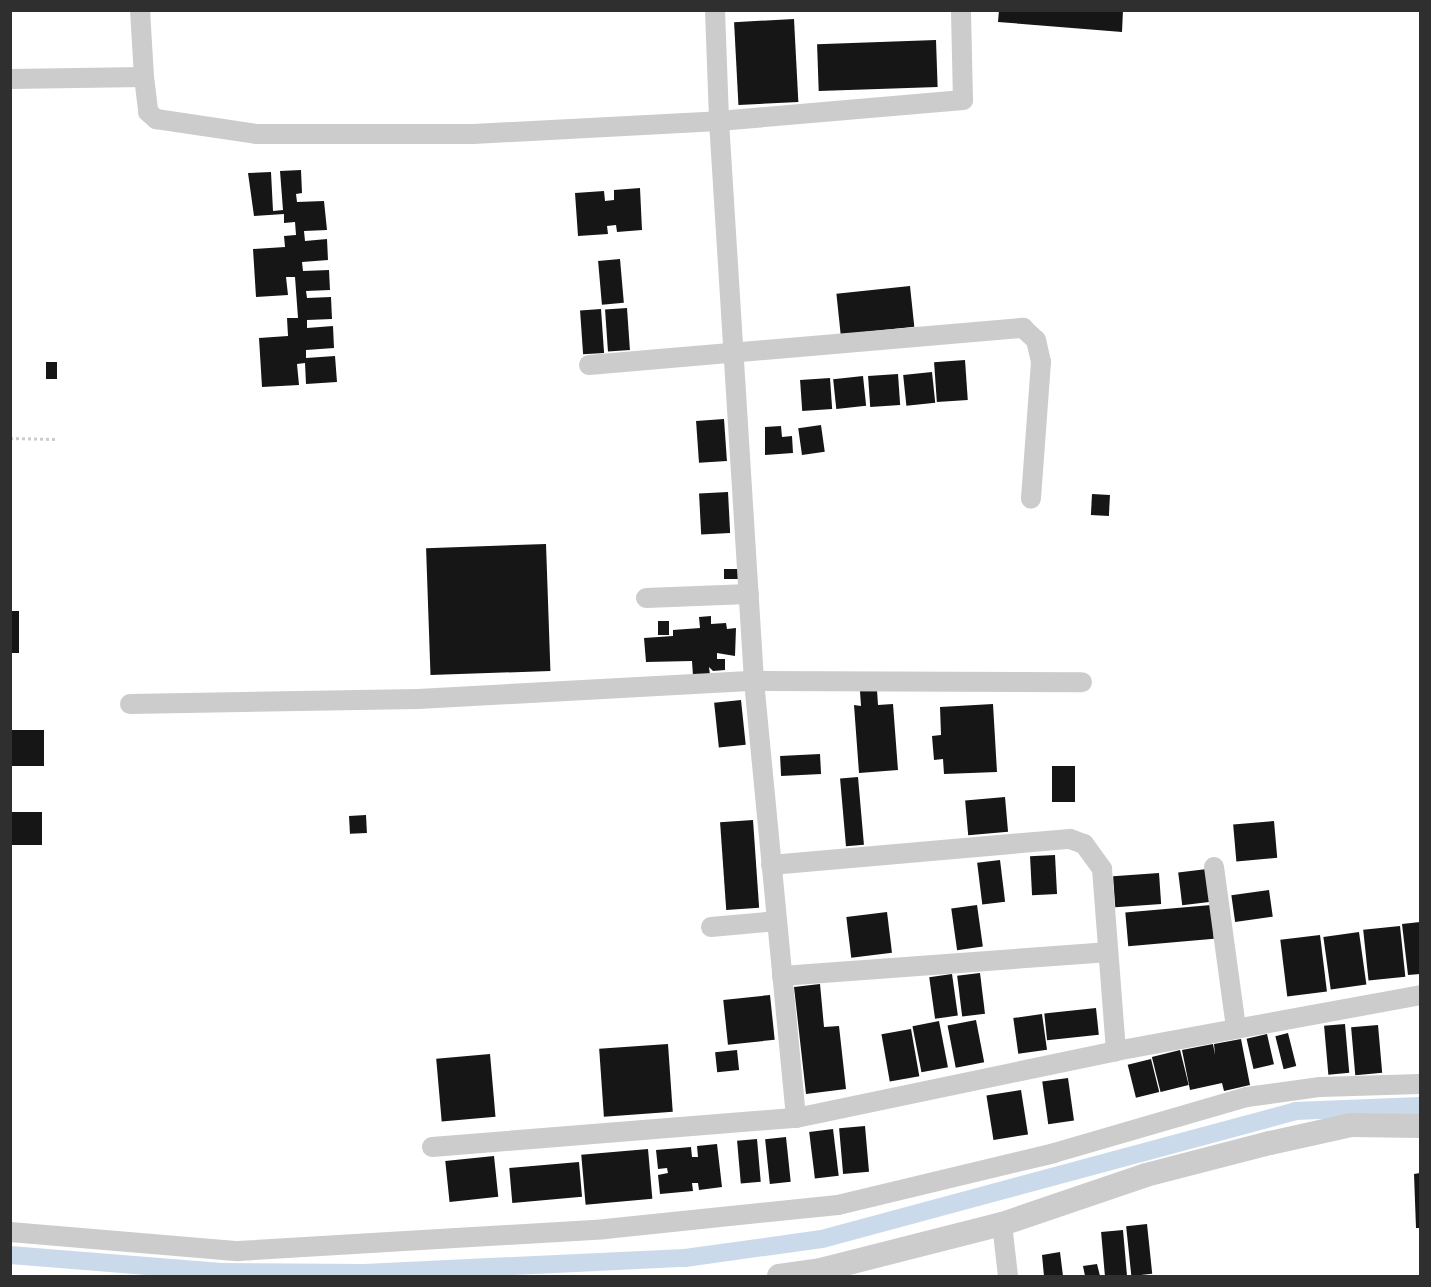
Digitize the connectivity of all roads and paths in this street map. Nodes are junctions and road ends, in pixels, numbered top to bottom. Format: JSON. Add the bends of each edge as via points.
{"nodes":[{"id":1,"x":140,"y":10,"type":"edge"},
{"id":2,"x":715,"y":10,"type":"edge"},
{"id":3,"x":961,"y":10,"type":"edge"},
{"id":4,"x":144,"y":77,"type":"junction"},
{"id":5,"x":10,"y":79,"type":"edge"},
{"id":6,"x":719,"y":121,"type":"junction"},
{"id":7,"x":736,"y":355,"type":"junction"},
{"id":8,"x":589,"y":365,"type":"dead end"},
{"id":9,"x":10,"y":438,"type":"edge"},
{"id":10,"x":56,"y":439,"type":"dead end"},
{"id":11,"x":1032,"y":499,"type":"dead end"},
{"id":12,"x":749,"y":594,"type":"junction"},
{"id":13,"x":646,"y":598,"type":"dead end"},
{"id":14,"x":754,"y":681,"type":"junction"},
{"id":15,"x":1082,"y":682,"type":"dead end"},
{"id":16,"x":130,"y":704,"type":"dead end"},
{"id":17,"x":771,"y":865,"type":"junction"},
{"id":18,"x":1214,"y":867,"type":"dead end"},
{"id":19,"x":777,"y":921,"type":"junction"},
{"id":20,"x":711,"y":927,"type":"dead end"},
{"id":21,"x":1106,"y":952,"type":"junction"},
{"id":22,"x":782,"y":976,"type":"junction"},
{"id":23,"x":1420,"y":995,"type":"edge"},
{"id":24,"x":1236,"y":1028,"type":"junction"},
{"id":25,"x":1116,"y":1051,"type":"junction"},
{"id":26,"x":1420,"y":1084,"type":"edge"},
{"id":27,"x":795,"y":1118,"type":"junction"},
{"id":28,"x":1420,"y":1126,"type":"edge"},
{"id":29,"x":432,"y":1147,"type":"dead end"},
{"id":30,"x":1002,"y":1224,"type":"junction"},
{"id":31,"x":10,"y":1232,"type":"edge"},
{"id":32,"x":779,"y":1276,"type":"edge"},
{"id":33,"x":1008,"y":1276,"type":"edge"}],
"edges":[{"from":1,"to":4,"type":"street"},
{"from":2,"to":6,"type":"street"},
{"from":3,"to":6,"type":"street","via":[[963,100]]},
{"from":4,"to":5,"type":"street"},
{"from":4,"to":6,"type":"street","via":[[148,112],[156,119],[256,134],[473,134]]},
{"from":6,"to":7,"type":"street"},
{"from":7,"to":8,"type":"street"},
{"from":7,"to":11,"type":"street","via":[[1023,328],[1036,340],[1041,362]]},
{"from":7,"to":12,"type":"street"},
{"from":9,"to":10,"type":"path"},
{"from":12,"to":13,"type":"street"},
{"from":12,"to":14,"type":"street"},
{"from":14,"to":15,"type":"street"},
{"from":14,"to":16,"type":"street","via":[[418,699]]},
{"from":14,"to":17,"type":"street"},
{"from":17,"to":19,"type":"street"},
{"from":17,"to":21,"type":"street","via":[[1070,839],[1084,844],[1101,869]]},
{"from":18,"to":24,"type":"street"},
{"from":19,"to":20,"type":"street"},
{"from":19,"to":22,"type":"street"},
{"from":21,"to":22,"type":"street"},
{"from":21,"to":25,"type":"street"},
{"from":22,"to":27,"type":"street"},
{"from":23,"to":24,"type":"street"},
{"from":24,"to":25,"type":"street"},
{"from":25,"to":27,"type":"street"},
{"from":26,"to":31,"type":"street","via":[[1320,1087],[1246,1097],[1054,1154],[838,1204],[605,1229],[238,1251]]},
{"from":27,"to":29,"type":"street"},
{"from":28,"to":30,"type":"street","via":[[1351,1125],[1270,1143],[1146,1175]]},
{"from":30,"to":32,"type":"street","via":[[821,1270]]},
{"from":30,"to":33,"type":"street"}]}
